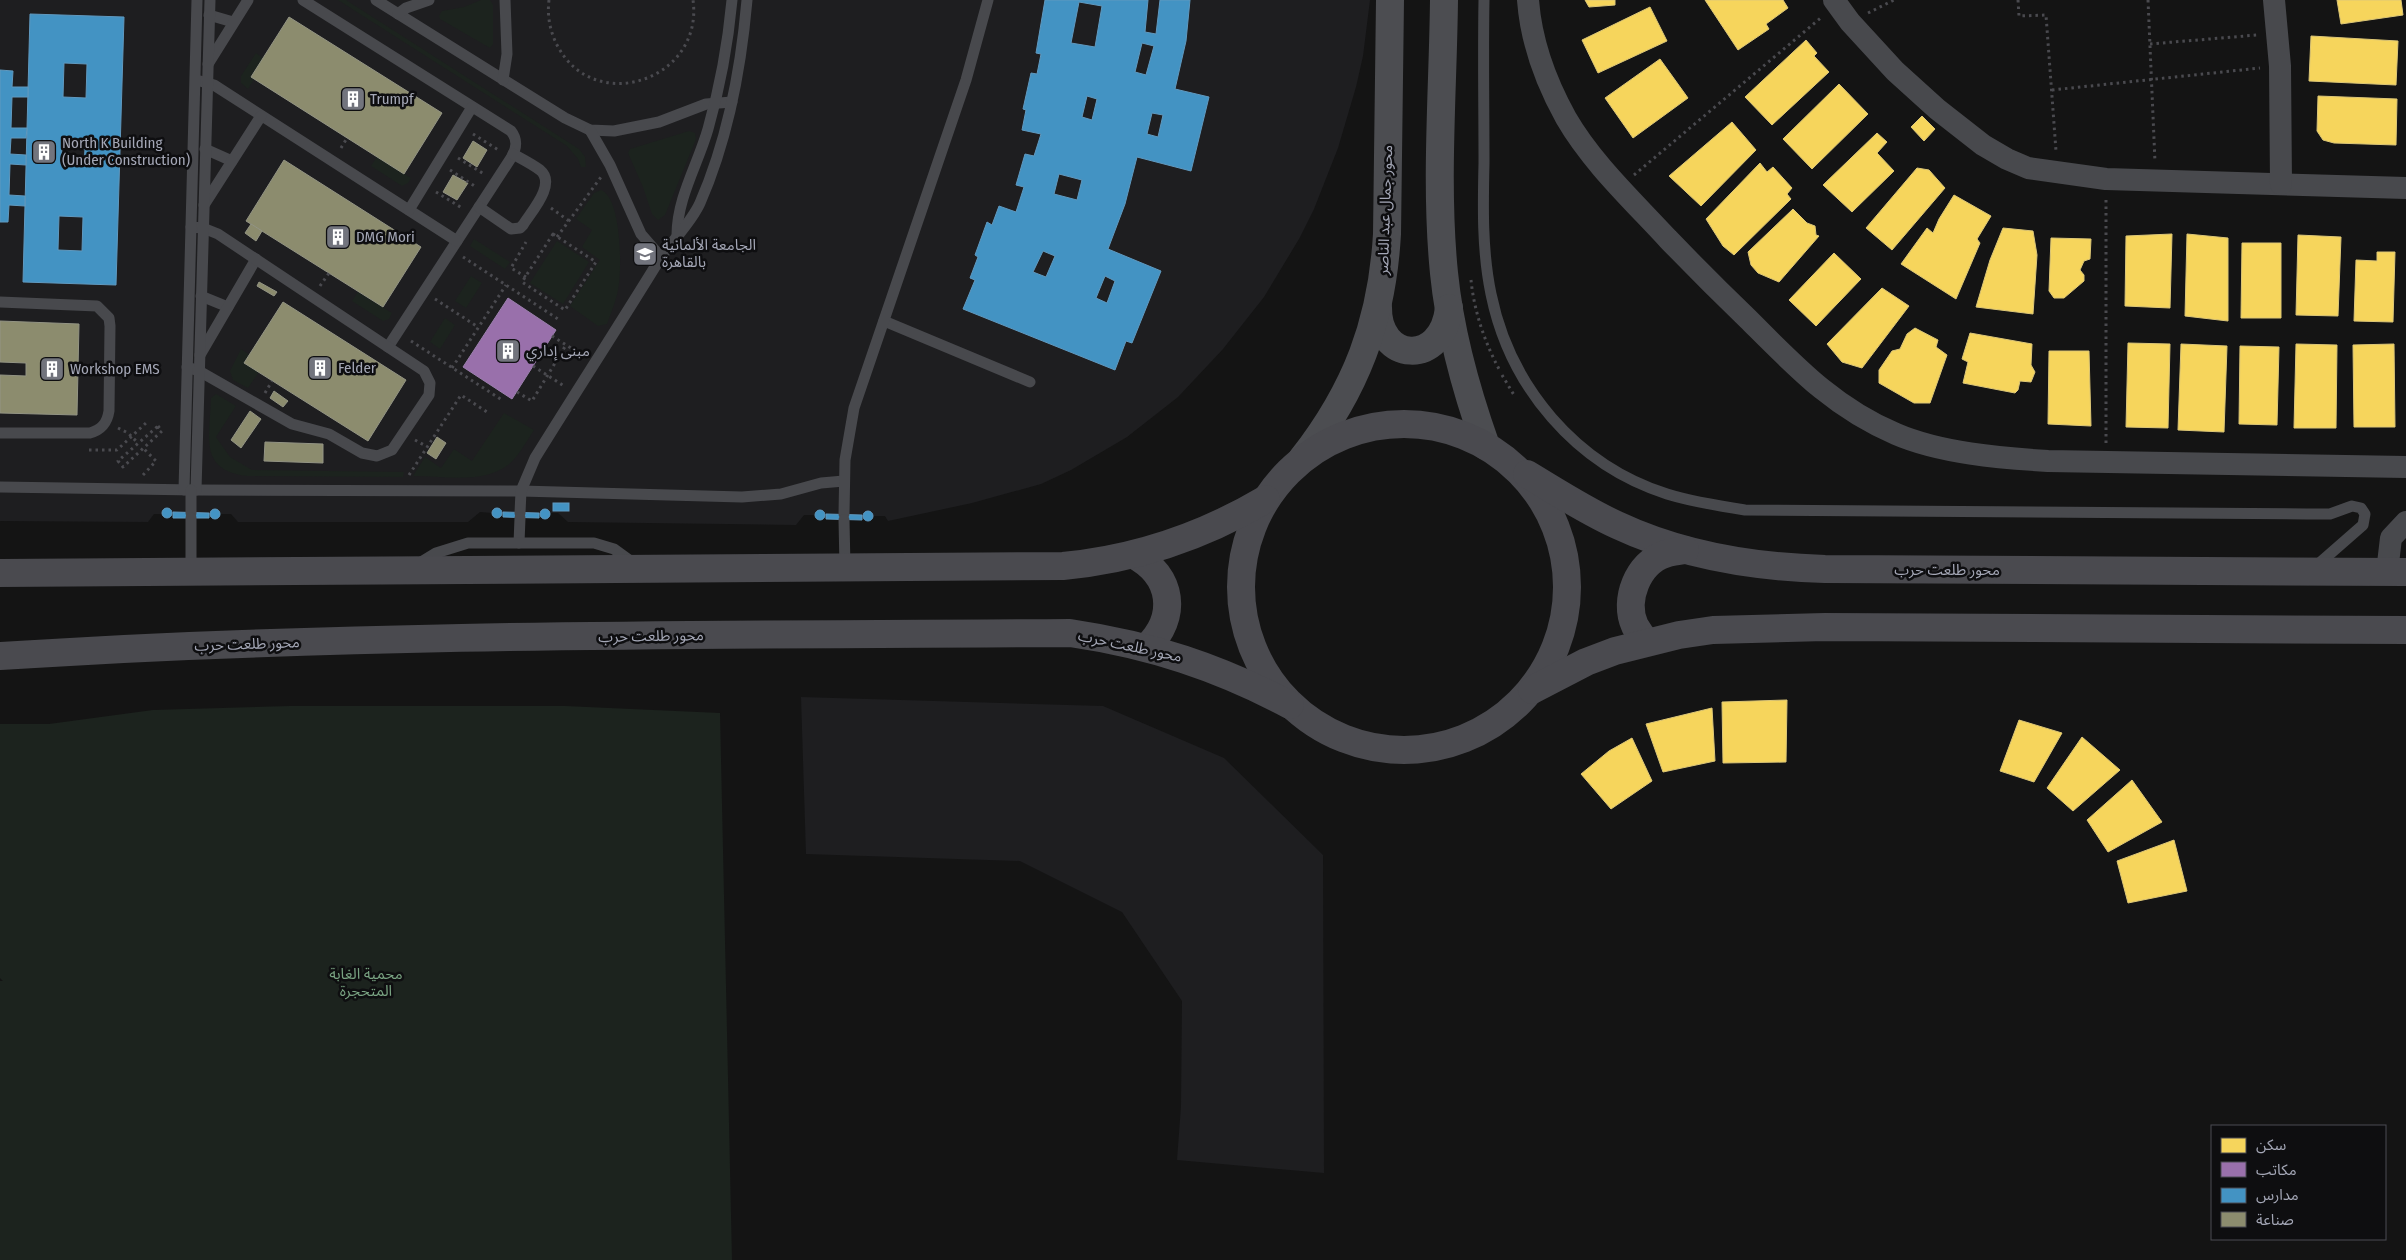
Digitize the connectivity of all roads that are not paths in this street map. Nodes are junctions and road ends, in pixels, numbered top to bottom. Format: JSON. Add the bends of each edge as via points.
{"nodes":[{"id":1,"x":197,"y":0,"type":"edge"},
{"id":2,"x":210,"y":0,"type":"edge"},
{"id":3,"x":248,"y":0,"type":"edge"},
{"id":4,"x":303,"y":0,"type":"edge"},
{"id":5,"x":376,"y":0,"type":"edge"},
{"id":6,"x":429,"y":0,"type":"edge"},
{"id":7,"x":505,"y":0,"type":"edge"},
{"id":8,"x":732,"y":0,"type":"edge"},
{"id":9,"x":747,"y":0,"type":"edge"},
{"id":10,"x":988,"y":0,"type":"edge"},
{"id":11,"x":1390,"y":0,"type":"edge"},
{"id":12,"x":1444,"y":0,"type":"edge"},
{"id":13,"x":1484,"y":0,"type":"edge"},
{"id":14,"x":1528,"y":0,"type":"edge"},
{"id":15,"x":2274,"y":0,"type":"edge"},
{"id":16,"x":1840,"y":9,"type":"edge"},
{"id":17,"x":398,"y":14,"type":"junction"},
{"id":18,"x":209,"y":15,"type":"junction"},
{"id":19,"x":233,"y":22,"type":"junction"},
{"id":20,"x":208,"y":65,"type":"junction"},
{"id":21,"x":503,"y":80,"type":"junction"},
{"id":22,"x":201,"y":81,"type":"junction"},
{"id":23,"x":715,"y":102,"type":"junction"},
{"id":24,"x":732,"y":102,"type":"junction"},
{"id":25,"x":472,"y":107,"type":"junction"},
{"id":26,"x":261,"y":116,"type":"junction"},
{"id":27,"x":590,"y":130,"type":"junction"},
{"id":28,"x":206,"y":149,"type":"junction"},
{"id":29,"x":512,"y":156,"type":"junction"},
{"id":30,"x":232,"y":161,"type":"junction"},
{"id":31,"x":2281,"y":184,"type":"junction"},
{"id":32,"x":2406,"y":188,"type":"edge"},
{"id":33,"x":204,"y":205,"type":"junction"},
{"id":34,"x":409,"y":210,"type":"junction"},
{"id":35,"x":476,"y":211,"type":"junction"},
{"id":36,"x":191,"y":227,"type":"junction"},
{"id":37,"x":203,"y":228,"type":"junction"},
{"id":38,"x":677,"y":235,"type":"junction"},
{"id":39,"x":454,"y":246,"type":"junction"},
{"id":40,"x":661,"y":257,"type":"junction"},
{"id":41,"x":256,"y":259,"type":"junction"},
{"id":42,"x":201,"y":296,"type":"junction"},
{"id":43,"x":0,"y":302,"type":"edge"},
{"id":44,"x":1378,"y":306,"type":"junction"},
{"id":45,"x":228,"y":307,"type":"junction"},
{"id":46,"x":1449,"y":308,"type":"junction"},
{"id":47,"x":884,"y":321,"type":"junction"},
{"id":48,"x":388,"y":347,"type":"junction"},
{"id":49,"x":199,"y":357,"type":"junction"},
{"id":50,"x":187,"y":367,"type":"junction"},
{"id":51,"x":199,"y":371,"type":"junction"},
{"id":52,"x":1030,"y":382,"type":"dead end"},
{"id":53,"x":0,"y":433,"type":"edge"},
{"id":54,"x":1486,"y":446,"type":"junction"},
{"id":55,"x":1302,"y":459,"type":"junction"},
{"id":56,"x":1511,"y":464,"type":"junction"},
{"id":57,"x":2406,"y":467,"type":"edge"},
{"id":58,"x":844,"y":481,"type":"junction"},
{"id":59,"x":0,"y":486,"type":"edge"},
{"id":60,"x":190,"y":490,"type":"junction"},
{"id":61,"x":521,"y":491,"type":"junction"},
{"id":62,"x":1266,"y":499,"type":"junction"},
{"id":63,"x":2406,"y":522,"type":"edge"},
{"id":64,"x":519,"y":543,"type":"junction"},
{"id":65,"x":1685,"y":550,"type":"junction"},
{"id":66,"x":1134,"y":555,"type":"junction"},
{"id":67,"x":845,"y":567,"type":"junction"},
{"id":68,"x":639,"y":569,"type":"junction"},
{"id":69,"x":410,"y":570,"type":"junction"},
{"id":70,"x":2310,"y":571,"type":"junction"},
{"id":71,"x":190,"y":572,"type":"junction"},
{"id":72,"x":2397,"y":572,"type":"edge"},
{"id":73,"x":0,"y":573,"type":"edge"},
{"id":74,"x":2406,"y":630,"type":"edge"},
{"id":75,"x":1646,"y":642,"type":"junction"},
{"id":76,"x":1147,"y":647,"type":"junction"},
{"id":77,"x":0,"y":656,"type":"edge"},
{"id":78,"x":1530,"y":691,"type":"junction"},
{"id":79,"x":1290,"y":706,"type":"junction"}],
"edges":[{"from":1,"to":22,"type":"lane"},
{"from":2,"to":18,"type":"lane"},
{"from":3,"to":19,"type":"lane"},
{"from":4,"to":25,"type":"lane"},
{"from":5,"to":17,"type":"lane"},
{"from":6,"to":17,"type":"lane"},
{"from":7,"to":21,"type":"lane","via":[[507,54]]},
{"from":8,"to":23,"type":"lane"},
{"from":9,"to":24,"type":"lane","via":[[742,53]]},
{"from":10,"to":47,"type":"lane","via":[[966,80]]},
{"from":11,"to":44,"type":"main road","name":"محور جمال عبد الناصر","via":[[1386,264]]},
{"from":12,"to":46,"type":"main road","via":[[1441,204]]},
{"from":13,"to":70,"type":"lane","via":[[1484,209],[1490,293],[1521,376],[1556,424],[1594,457],[1619,473],[1666,494],[1745,510],[2330,514],[2352,506],[2360,508],[2365,514],[2363,525]]},
{"from":14,"to":57,"type":"street","via":[[1538,52],[1551,89],[1567,120],[1620,188],[1797,370],[1857,414],[1897,435],[1984,455],[2048,461]]},
{"from":15,"to":31,"type":"street","via":[[2279,33]]},
{"from":16,"to":31,"type":"street","via":[[1895,71],[1937,109],[1983,145],[2028,168],[2106,179]]},
{"from":17,"to":21,"type":"lane"},
{"from":18,"to":19,"type":"lane"},
{"from":18,"to":20,"type":"lane"},
{"from":19,"to":20,"type":"lane"},
{"from":20,"to":22,"type":"lane"},
{"from":21,"to":27,"type":"lane"},
{"from":22,"to":26,"type":"lane"},
{"from":22,"to":28,"type":"lane"},
{"from":22,"to":36,"type":"lane"},
{"from":23,"to":24,"type":"lane"},
{"from":23,"to":27,"type":"lane","via":[[638,127]]},
{"from":23,"to":38,"type":"lane","via":[[698,163],[680,206]]},
{"from":24,"to":38,"type":"lane","via":[[700,203]]},
{"from":25,"to":29,"type":"lane","via":[[511,131],[516,141]]},
{"from":25,"to":34,"type":"lane"},
{"from":26,"to":30,"type":"lane"},
{"from":26,"to":34,"type":"lane"},
{"from":27,"to":40,"type":"lane","via":[[610,165],[641,234]]},
{"from":28,"to":30,"type":"lane"},
{"from":28,"to":33,"type":"lane"},
{"from":29,"to":35,"type":"lane"},
{"from":29,"to":35,"type":"lane","via":[[540,171],[546,181],[543,192],[520,228],[511,229]]},
{"from":30,"to":33,"type":"lane"},
{"from":31,"to":32,"type":"street"},
{"from":33,"to":37,"type":"lane"},
{"from":34,"to":39,"type":"lane"},
{"from":35,"to":39,"type":"lane"},
{"from":36,"to":37,"type":"lane"},
{"from":36,"to":50,"type":"lane"},
{"from":37,"to":41,"type":"lane"},
{"from":37,"to":42,"type":"lane"},
{"from":38,"to":40,"type":"lane"},
{"from":39,"to":48,"type":"lane"},
{"from":40,"to":61,"type":"lane","via":[[530,466]]},
{"from":41,"to":45,"type":"lane"},
{"from":41,"to":48,"type":"lane"},
{"from":42,"to":45,"type":"lane"},
{"from":42,"to":49,"type":"lane"},
{"from":43,"to":53,"type":"lane","via":[[97,306],[104,311],[110,326],[109,411],[101,428],[90,433]]},
{"from":44,"to":46,"type":"main road","via":[[1383,334],[1396,346],[1412,350],[1436,341],[1446,327]]},
{"from":44,"to":55,"type":"main road","name":"محور جمال عبد الناصر","via":[[1365,353],[1352,382],[1338,409]]},
{"from":45,"to":49,"type":"lane"},
{"from":46,"to":54,"type":"main road","via":[[1467,389]]},
{"from":47,"to":52,"type":"lane"},
{"from":47,"to":58,"type":"lane","via":[[854,408],[847,440]]},
{"from":48,"to":51,"type":"lane","via":[[424,371],[431,389],[392,450],[377,456],[362,453],[329,434],[292,424]]},
{"from":49,"to":51,"type":"lane"},
{"from":50,"to":51,"type":"lane"},
{"from":50,"to":60,"type":"lane"},
{"from":51,"to":60,"type":"lane"},
{"from":54,"to":55,"type":"main road","via":[[1459,433],[1404,423],[1349,433]]},
{"from":54,"to":56,"type":"main road"},
{"from":55,"to":62,"type":"main road"},
{"from":56,"to":65,"type":"main road","name":"محور طلعت حرب","via":[[1585,509]]},
{"from":56,"to":78,"type":"main road","via":[[1532,486],[1548,511],[1560,539],[1566,568],[1561,629],[1545,670]]},
{"from":58,"to":61,"type":"lane","via":[[821,483],[781,494],[742,496]]},
{"from":58,"to":67,"type":"lane"},
{"from":59,"to":60,"type":"lane"},
{"from":60,"to":61,"type":"lane"},
{"from":60,"to":71,"type":"lane"},
{"from":61,"to":64,"type":"lane"},
{"from":62,"to":66,"type":"main road","via":[[1209,530]]},
{"from":62,"to":79,"type":"main road","via":[[1245,549],[1241,605],[1257,660]]},
{"from":63,"to":72,"type":"street","via":[[2391,538]]},
{"from":64,"to":68,"type":"lane","via":[[604,545],[624,554]]},
{"from":64,"to":69,"type":"lane","via":[[468,543],[451,547]]},
{"from":65,"to":70,"type":"main road","name":"محور طلعت حرب","via":[[1752,565],[1796,568]]},
{"from":65,"to":75,"type":"main road","via":[[1664,554],[1647,566],[1635,583],[1631,604],[1634,624]]},
{"from":66,"to":67,"type":"main road","via":[[1064,566]]},
{"from":66,"to":76,"type":"main road","via":[[1160,576],[1167,598],[1165,620]]},
{"from":67,"to":68,"type":"main road"},
{"from":68,"to":69,"type":"main road"},
{"from":69,"to":71,"type":"main road"},
{"from":70,"to":72,"type":"main road","name":"محور طلعت حرب"},
{"from":71,"to":73,"type":"main road"},
{"from":74,"to":75,"type":"main road","via":[[1747,628]]},
{"from":75,"to":78,"type":"main road","via":[[1586,662]]},
{"from":76,"to":77,"type":"main road","name":"محور طلعت حرب","via":[[1070,634],[827,634],[410,639]]},
{"from":76,"to":79,"type":"main road","name":"محور طلعت حرب","via":[[1220,671]]},
{"from":78,"to":79,"type":"main road","via":[[1512,710],[1476,734],[1443,747],[1416,751],[1389,751],[1336,737]]}]}
